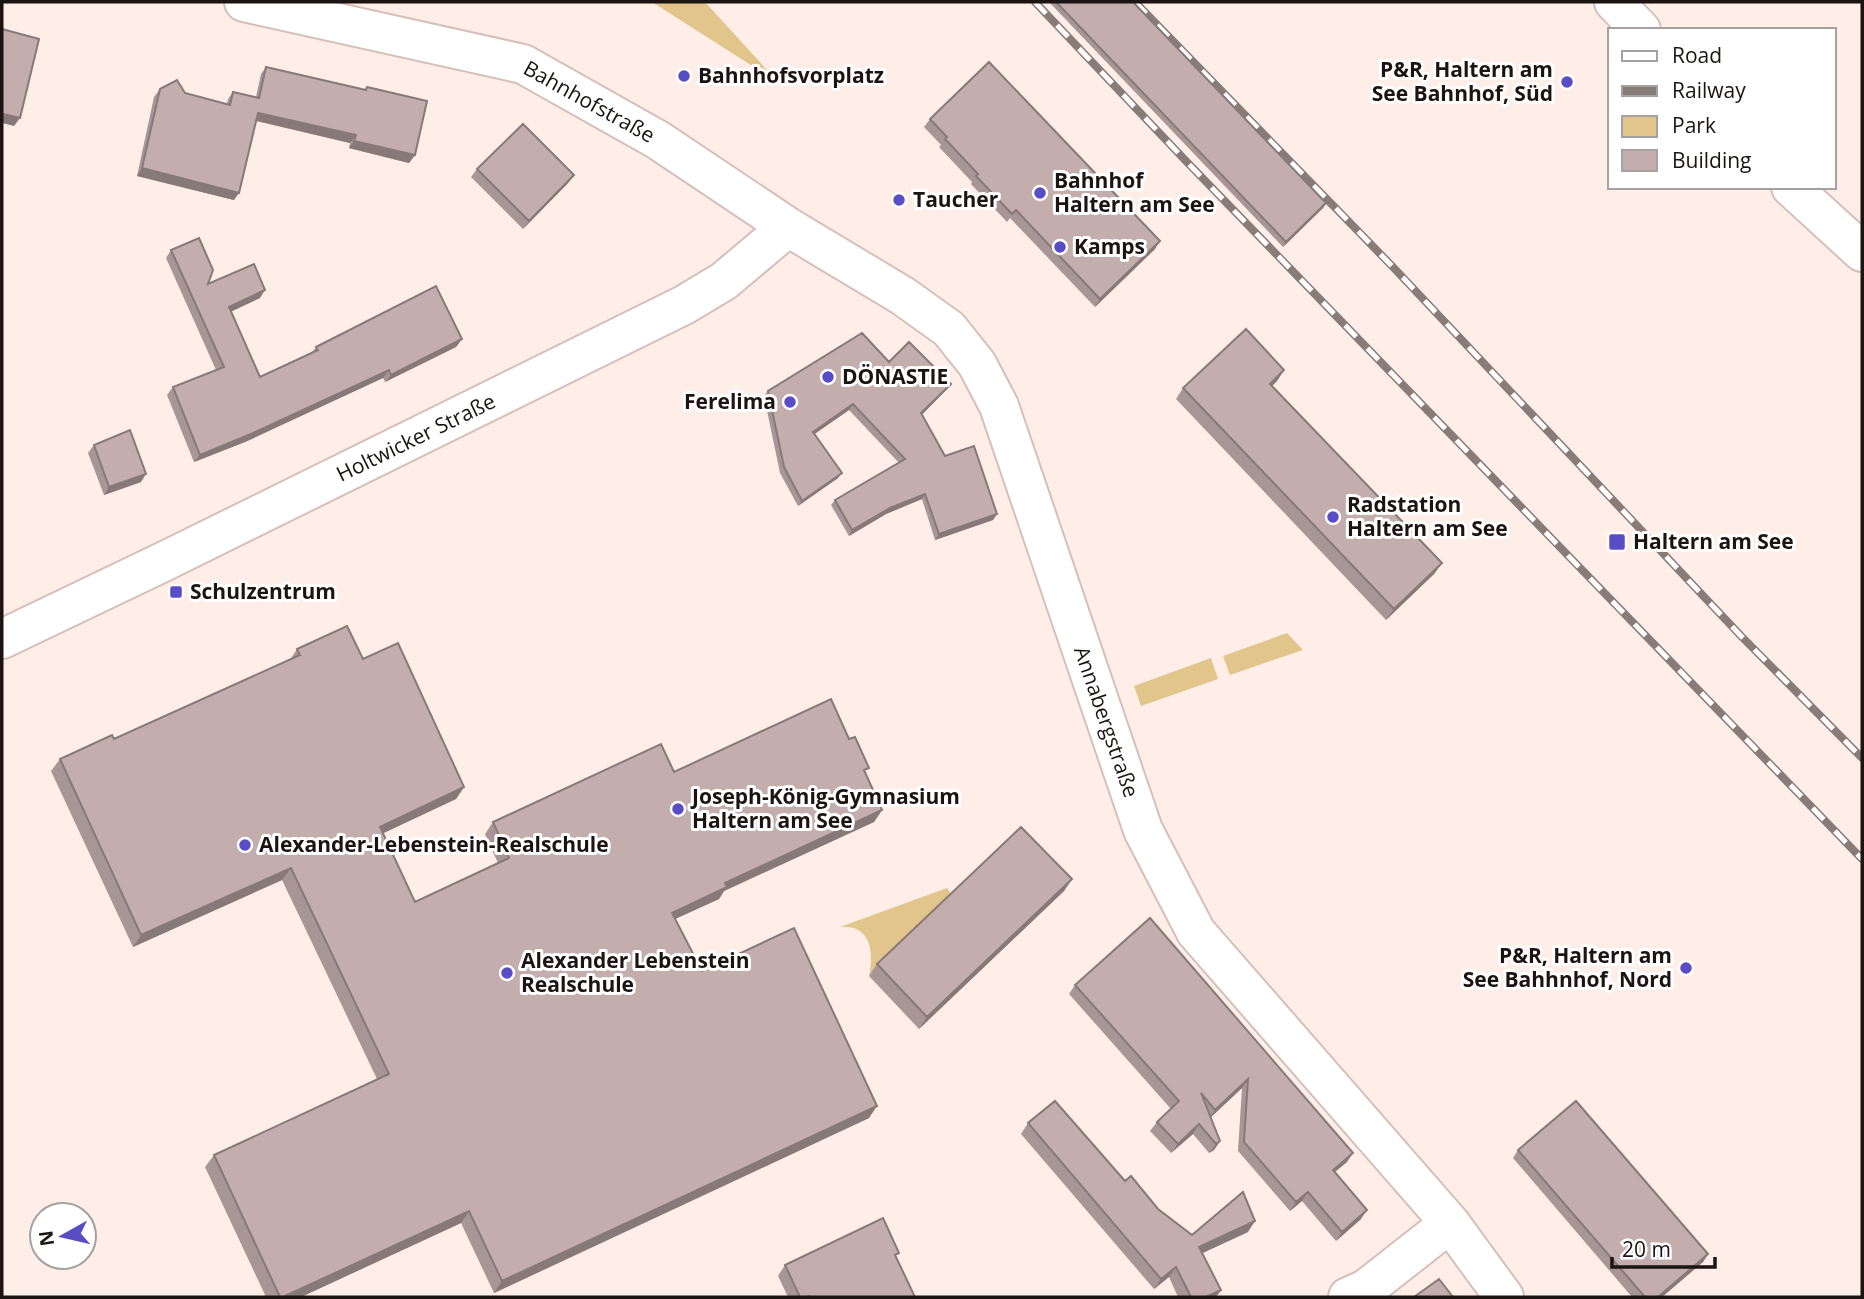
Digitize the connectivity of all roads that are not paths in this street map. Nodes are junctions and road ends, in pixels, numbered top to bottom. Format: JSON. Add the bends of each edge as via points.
{"nodes":[{"id":1,"x":244,"y":2,"type":"edge"},
{"id":2,"x":1614,"y":2,"type":"edge"},
{"id":3,"x":1639,"y":28,"type":"edge"},
{"id":4,"x":1793,"y":189,"type":"edge"},
{"id":5,"x":788,"y":227,"type":"junction"},
{"id":6,"x":1862,"y":252,"type":"edge"},
{"id":7,"x":11,"y":624,"type":"edge"},
{"id":8,"x":1450,"y":1223,"type":"junction"},
{"id":9,"x":1348,"y":1297,"type":"edge"},
{"id":10,"x":1504,"y":1297,"type":"edge"}],
"edges":[{"from":1,"to":5,"type":"street","name":"Bahnhofstraße","via":[[523,64],[659,140]]},
{"from":2,"to":3,"type":"street"},
{"from":4,"to":6,"type":"street"},
{"from":5,"to":7,"type":"street","name":"Holtwicker Straße","via":[[724,281],[684,305],[165,561]]},
{"from":5,"to":8,"type":"street","name":"Annabergstraße","via":[[940,322],[977,364],[999,406],[1143,830],[1196,932]]},
{"from":8,"to":9,"type":"street","via":[[1366,1289]]},
{"from":8,"to":10,"type":"street","name":"Annabergstraße"}]}
